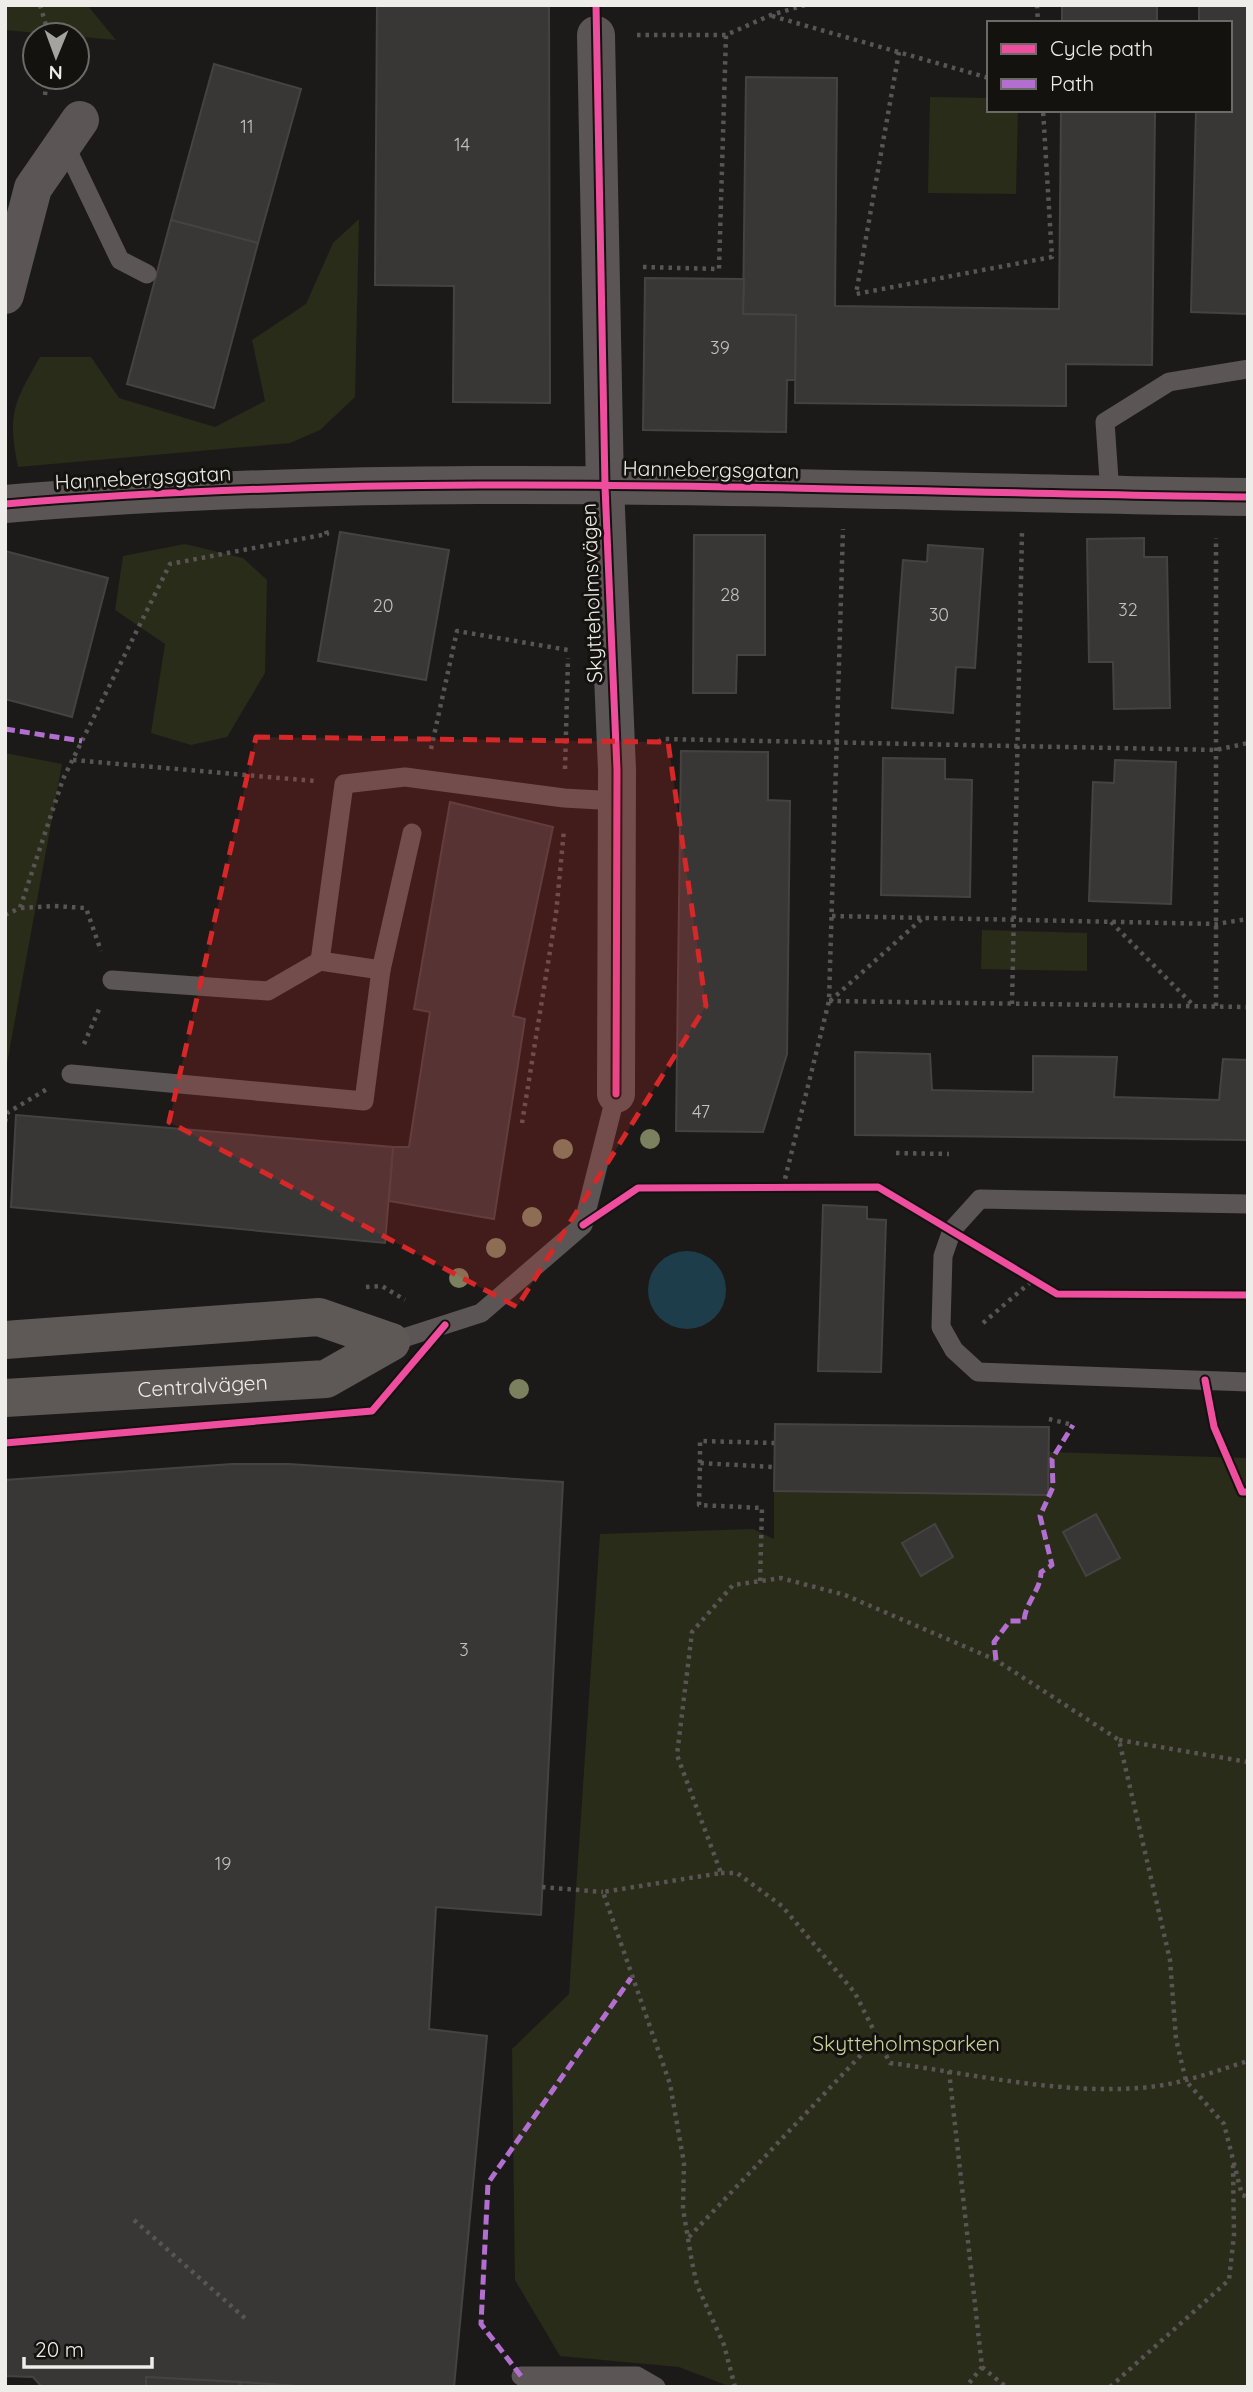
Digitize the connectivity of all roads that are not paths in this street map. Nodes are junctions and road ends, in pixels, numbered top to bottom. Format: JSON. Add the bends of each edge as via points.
{"nodes":[{"id":1,"x":596,"y":35,"type":"dead end"},
{"id":2,"x":72,"y":131,"type":"joint"},
{"id":3,"x":147,"y":274,"type":"dead end"},
{"id":4,"x":5,"y":295,"type":"edge"},
{"id":5,"x":1248,"y":369,"type":"edge"},
{"id":6,"x":605,"y":486,"type":"junction"},
{"id":7,"x":1110,"y":494,"type":"junction"},
{"id":8,"x":1232,"y":496,"type":"edge"},
{"id":9,"x":5,"y":504,"type":"edge"},
{"id":10,"x":617,"y":786,"type":"junction"},
{"id":11,"x":412,"y":833,"type":"dead end"},
{"id":12,"x":320,"y":961,"type":"junction"},
{"id":13,"x":382,"y":971,"type":"junction"},
{"id":14,"x":112,"y":980,"type":"road end"},
{"id":15,"x":71,"y":1074,"type":"road end"},
{"id":16,"x":616,"y":1094,"type":"joint"},
{"id":17,"x":1248,"y":1204,"type":"edge"},
{"id":18,"x":5,"y":1340,"type":"edge"},
{"id":19,"x":391,"y":1342,"type":"junction"},
{"id":20,"x":1248,"y":1382,"type":"edge"},
{"id":21,"x":5,"y":1398,"type":"edge"},
{"id":22,"x":521,"y":2376,"type":"dead end"},
{"id":23,"x":656,"y":2387,"type":"edge"}],
"edges":[{"from":1,"to":6,"type":"street","name":"Skytteholmsvägen"},
{"from":2,"to":3,"type":"lane","via":[[120,260]]},
{"from":2,"to":4,"type":"street","via":[[33,188]]},
{"from":5,"to":7,"type":"lane","via":[[1169,382],[1105,422]]},
{"from":6,"to":7,"type":"street","name":"Hannebergsgatan"},
{"from":6,"to":9,"type":"street","name":"Hannebergsgatan","via":[[316,486]]},
{"from":6,"to":10,"type":"street","name":"Skytteholmsvägen"},
{"from":7,"to":8,"type":"street","name":"Hannebergsgatan"},
{"from":10,"to":12,"type":"lane","via":[[564,798],[405,778],[344,784]]},
{"from":10,"to":16,"type":"street","name":"Skytteholmsvägen"},
{"from":11,"to":13,"type":"lane"},
{"from":12,"to":13,"type":"lane"},
{"from":12,"to":14,"type":"lane","via":[[268,991]]},
{"from":13,"to":15,"type":"lane","via":[[364,1101]]},
{"from":16,"to":19,"type":"lane","name":"Centralvägen","via":[[583,1225],[481,1313]]},
{"from":17,"to":20,"type":"lane","via":[[980,1199],[952,1230],[943,1256],[941,1327],[954,1350],[978,1372]]},
{"from":18,"to":19,"type":"street","via":[[319,1317]]},
{"from":19,"to":21,"type":"street","name":"Centralvägen","via":[[326,1379]]},
{"from":22,"to":23,"type":"lane","via":[[637,2376]]}]}
